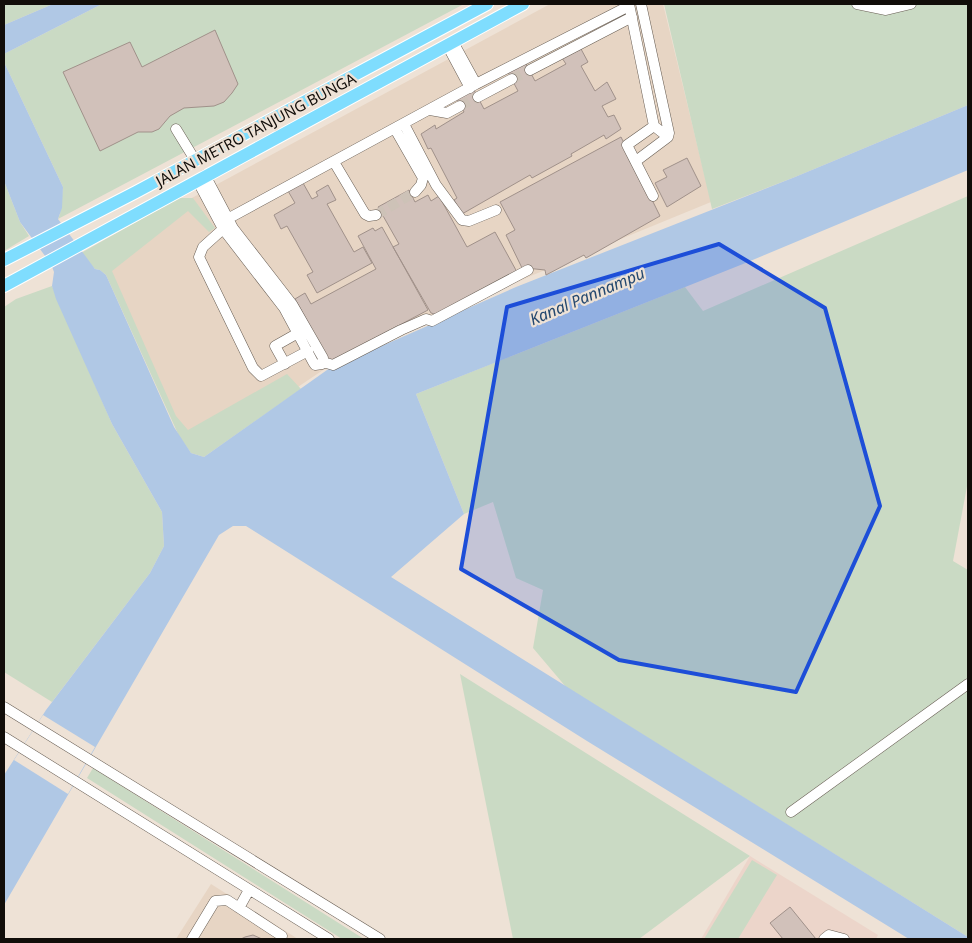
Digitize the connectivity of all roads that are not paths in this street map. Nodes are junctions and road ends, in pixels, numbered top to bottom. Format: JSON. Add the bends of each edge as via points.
{"nodes":[{"id":1,"x":486,"y":4,"type":"edge"},
{"id":2,"x":523,"y":4,"type":"edge"},
{"id":3,"x":641,"y":4,"type":"edge"},
{"id":4,"x":857,"y":4,"type":"edge"},
{"id":5,"x":911,"y":4,"type":"edge"},
{"id":6,"x":630,"y":9,"type":"edge"},
{"id":7,"x":441,"y":28,"type":"junction"},
{"id":8,"x":450,"y":43,"type":"junction"},
{"id":9,"x":530,"y":70,"type":"tunnel mouth"},
{"id":10,"x":512,"y":79,"type":"tunnel mouth"},
{"id":11,"x":473,"y":86,"type":"junction"},
{"id":12,"x":478,"y":97,"type":"tunnel mouth"},
{"id":13,"x":460,"y":106,"type":"tunnel mouth"},
{"id":14,"x":430,"y":110,"type":"junction"},
{"id":15,"x":404,"y":124,"type":"junction"},
{"id":16,"x":654,"y":126,"type":"junction"},
{"id":17,"x":176,"y":129,"type":"dead end"},
{"id":18,"x":394,"y":129,"type":"junction"},
{"id":19,"x":668,"y":138,"type":"junction"},
{"id":20,"x":195,"y":160,"type":"junction"},
{"id":21,"x":636,"y":161,"type":"junction"},
{"id":22,"x":334,"y":162,"type":"junction"},
{"id":23,"x":201,"y":178,"type":"junction"},
{"id":24,"x":415,"y":192,"type":"dead end"},
{"id":25,"x":653,"y":196,"type":"dead end"},
{"id":26,"x":496,"y":210,"type":"dead end"},
{"id":27,"x":376,"y":215,"type":"dead end"},
{"id":28,"x":224,"y":223,"type":"junction"},
{"id":29,"x":4,"y":260,"type":"edge"},
{"id":30,"x":528,"y":270,"type":"dead end"},
{"id":31,"x":271,"y":283,"type":"junction"},
{"id":32,"x":4,"y":286,"type":"edge"},
{"id":33,"x":298,"y":333,"type":"junction"},
{"id":34,"x":308,"y":351,"type":"junction"},
{"id":35,"x":323,"y":362,"type":"junction"},
{"id":36,"x":285,"y":364,"type":"junction"},
{"id":37,"x":968,"y":684,"type":"edge"},
{"id":38,"x":4,"y":707,"type":"edge"},
{"id":39,"x":4,"y":737,"type":"edge"},
{"id":40,"x":791,"y":812,"type":"dead end"},
{"id":41,"x":249,"y":890,"type":"junction"},
{"id":42,"x":239,"y":908,"type":"junction"},
{"id":43,"x":282,"y":936,"type":"dead end"},
{"id":44,"x":192,"y":939,"type":"edge"},
{"id":45,"x":329,"y":939,"type":"edge"},
{"id":46,"x":380,"y":939,"type":"edge"},
{"id":47,"x":824,"y":939,"type":"edge"},
{"id":48,"x":844,"y":939,"type":"edge"}],
"edges":[{"from":1,"to":7,"type":"main road","name":"JALAN METRO TANJUNG BUNGA"},
{"from":2,"to":8,"type":"main road","name":"JALAN METRO TANJUNG BUNGA"},
{"from":3,"to":19,"type":"street","via":[[668,125]]},
{"from":4,"to":5,"type":"street","via":[[886,10]]},
{"from":6,"to":9,"type":"street"},
{"from":6,"to":11,"type":"street"},
{"from":6,"to":16,"type":"street"},
{"from":7,"to":8,"type":"main road"},
{"from":7,"to":20,"type":"main road","name":"JALAN METRO TANJUNG BUNGA"},
{"from":8,"to":11,"type":"street"},
{"from":8,"to":23,"type":"main road","name":"JALAN METRO TANJUNG BUNGA"},
{"from":10,"to":12,"type":"street"},
{"from":11,"to":14,"type":"street"},
{"from":13,"to":14,"type":"street","via":[[447,113]]},
{"from":14,"to":15,"type":"street"},
{"from":15,"to":18,"type":"street"},
{"from":15,"to":26,"type":"street","via":[[436,185],[462,220],[470,221]]},
{"from":16,"to":19,"type":"street"},
{"from":16,"to":21,"type":"street","via":[[628,146]]},
{"from":17,"to":20,"type":"street"},
{"from":18,"to":22,"type":"street"},
{"from":18,"to":24,"type":"street","via":[[423,178]]},
{"from":19,"to":21,"type":"street"},
{"from":20,"to":29,"type":"main road","name":"JALAN METRO TANJUNG BUNGA"},
{"from":21,"to":25,"type":"street"},
{"from":22,"to":27,"type":"street","via":[[365,214]]},
{"from":22,"to":28,"type":"street"},
{"from":23,"to":28,"type":"street"},
{"from":23,"to":32,"type":"main road","name":"JALAN METRO TANJUNG BUNGA"},
{"from":28,"to":31,"type":"street"},
{"from":28,"to":36,"type":"street","via":[[198,257],[258,375]]},
{"from":30,"to":35,"type":"street","via":[[432,320],[426,319],[400,330],[345,360],[333,364]]},
{"from":31,"to":33,"type":"street"},
{"from":31,"to":35,"type":"street","via":[[292,304]]},
{"from":33,"to":34,"type":"street"},
{"from":33,"to":36,"type":"street","via":[[275,346]]},
{"from":34,"to":35,"type":"street","via":[[315,365]]},
{"from":34,"to":36,"type":"street"},
{"from":37,"to":40,"type":"street"},
{"from":38,"to":46,"type":"street"},
{"from":39,"to":41,"type":"street"},
{"from":41,"to":42,"type":"street"},
{"from":41,"to":45,"type":"street"},
{"from":42,"to":43,"type":"street"},
{"from":42,"to":44,"type":"street","via":[[227,900],[215,901]]},
{"from":47,"to":48,"type":"street","via":[[829,935]]}]}
